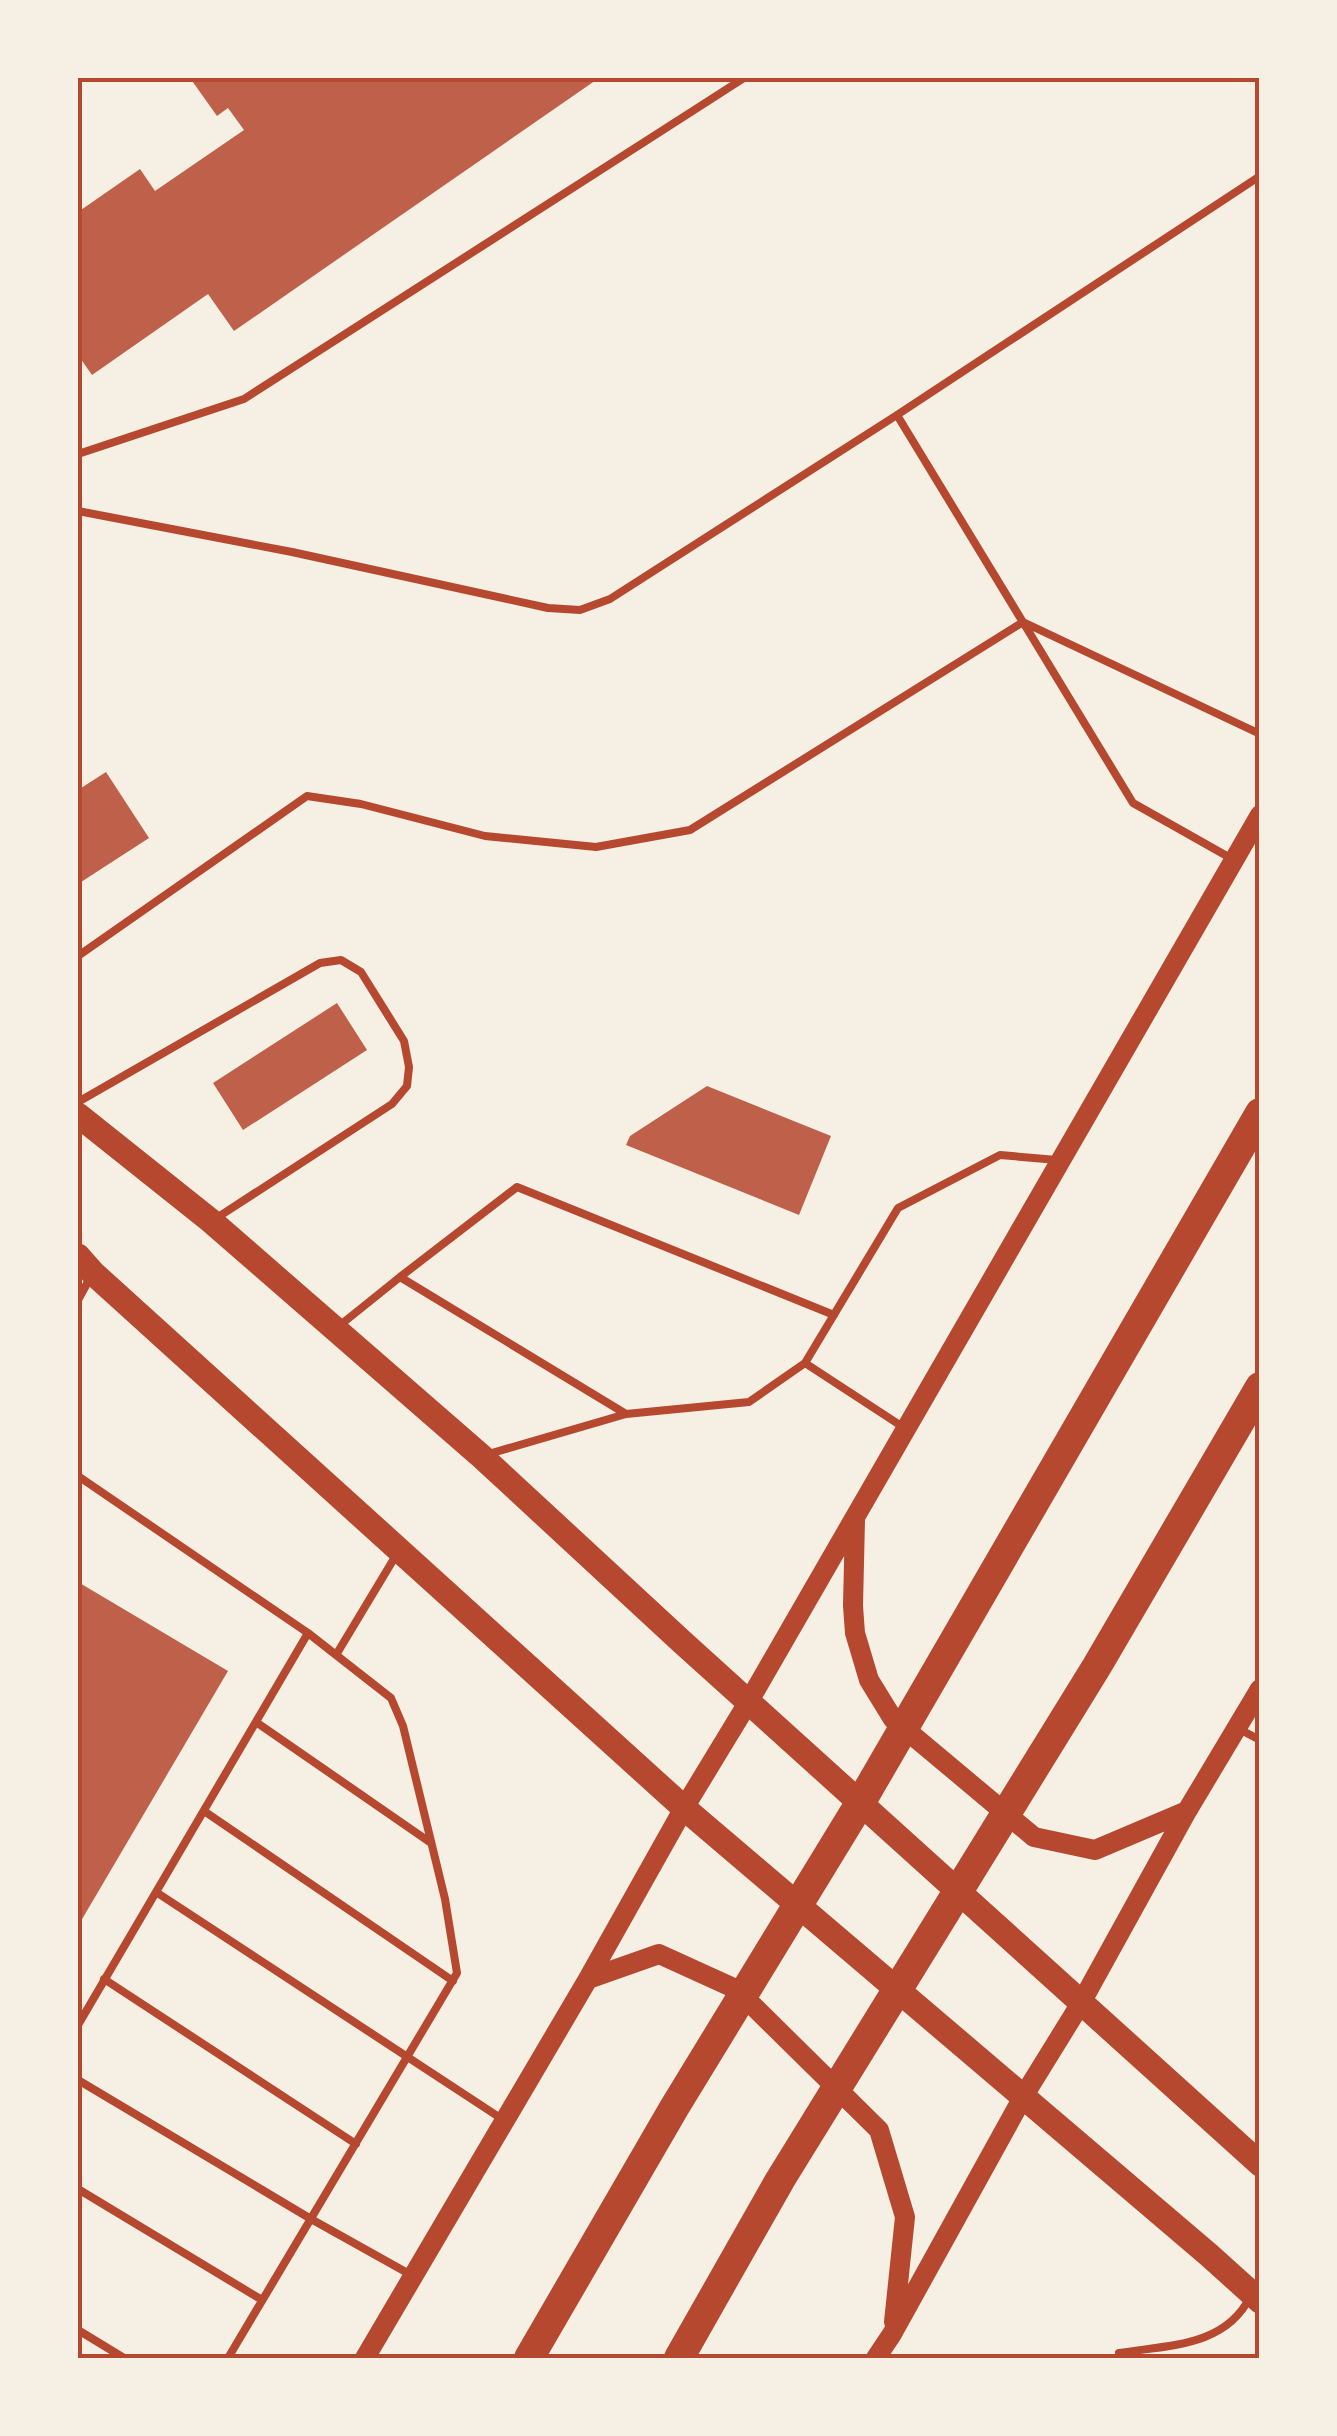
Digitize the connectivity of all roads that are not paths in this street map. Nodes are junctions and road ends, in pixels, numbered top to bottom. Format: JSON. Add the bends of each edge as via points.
{"nodes":[{"id":1,"x":744,"y":78,"type":"edge"},
{"id":2,"x":1260,"y":176,"type":"edge"},
{"id":3,"x":897,"y":415,"type":"junction"},
{"id":4,"x":78,"y":454,"type":"edge"},
{"id":5,"x":78,"y":511,"type":"edge"},
{"id":6,"x":1023,"y":622,"type":"junction"},
{"id":7,"x":1260,"y":734,"type":"edge"},
{"id":8,"x":1260,"y":815,"type":"edge"},
{"id":9,"x":1234,"y":860,"type":"junction"},
{"id":10,"x":78,"y":956,"type":"edge"},
{"id":11,"x":78,"y":1102,"type":"edge"},
{"id":12,"x":1260,"y":1113,"type":"edge"},
{"id":13,"x":78,"y":1114,"type":"edge"},
{"id":14,"x":1061,"y":1160,"type":"junction"},
{"id":15,"x":211,"y":1221,"type":"junction"},
{"id":16,"x":85,"y":1264,"type":"edge"},
{"id":17,"x":400,"y":1277,"type":"junction"},
{"id":18,"x":78,"y":1300,"type":"edge"},
{"id":19,"x":834,"y":1315,"type":"junction"},
{"id":20,"x":335,"y":1329,"type":"junction"},
{"id":21,"x":805,"y":1363,"type":"junction"},
{"id":22,"x":1260,"y":1388,"type":"edge"},
{"id":23,"x":626,"y":1414,"type":"junction"},
{"id":24,"x":907,"y":1429,"type":"junction"},
{"id":25,"x":481,"y":1456,"type":"junction"},
{"id":26,"x":78,"y":1476,"type":"edge"},
{"id":27,"x":855,"y":1518,"type":"junction"},
{"id":28,"x":399,"y":1550,"type":"junction"},
{"id":29,"x":308,"y":1633,"type":"junction"},
{"id":30,"x":336,"y":1655,"type":"junction"},
{"id":31,"x":1260,"y":1689,"type":"edge"},
{"id":32,"x":749,"y":1701,"type":"junction"},
{"id":33,"x":256,"y":1722,"type":"junction"},
{"id":34,"x":1236,"y":1728,"type":"junction"},
{"id":35,"x":1260,"y":1740,"type":"edge"},
{"id":36,"x":684,"y":1808,"type":"junction"},
{"id":37,"x":204,"y":1811,"type":"junction"},
{"id":38,"x":1187,"y":1812,"type":"junction"},
{"id":39,"x":432,"y":1843,"type":"junction"},
{"id":40,"x":156,"y":1892,"type":"junction"},
{"id":41,"x":588,"y":1979,"type":"junction"},
{"id":42,"x":104,"y":1980,"type":"junction"},
{"id":43,"x":453,"y":1981,"type":"junction"},
{"id":44,"x":1081,"y":2003,"type":"junction"},
{"id":45,"x":78,"y":2025,"type":"edge"},
{"id":46,"x":407,"y":2058,"type":"junction"},
{"id":47,"x":78,"y":2080,"type":"edge"},
{"id":48,"x":1023,"y":2097,"type":"junction"},
{"id":49,"x":506,"y":2122,"type":"junction"},
{"id":50,"x":356,"y":2144,"type":"junction"},
{"id":51,"x":1260,"y":2164,"type":"edge"},
{"id":52,"x":78,"y":2189,"type":"edge"},
{"id":53,"x":311,"y":2219,"type":"junction"},
{"id":54,"x":412,"y":2276,"type":"junction"},
{"id":55,"x":1256,"y":2297,"type":"edge"},
{"id":56,"x":262,"y":2300,"type":"junction"},
{"id":57,"x":78,"y":2330,"type":"edge"},
{"id":58,"x":892,"y":2334,"type":"junction"},
{"id":59,"x":124,"y":2358,"type":"edge"},
{"id":60,"x":228,"y":2358,"type":"edge"},
{"id":61,"x":366,"y":2358,"type":"edge"},
{"id":62,"x":529,"y":2358,"type":"edge"},
{"id":63,"x":679,"y":2358,"type":"edge"},
{"id":64,"x":876,"y":2358,"type":"edge"},
{"id":65,"x":1120,"y":2358,"type":"edge"}],
"edges":[{"from":1,"to":4,"type":"lane","via":[[244,399]]},
{"from":2,"to":3,"type":"lane"},
{"from":3,"to":5,"type":"lane","via":[[610,600],[580,610]]},
{"from":3,"to":6,"type":"lane"},
{"from":6,"to":7,"type":"lane"},
{"from":6,"to":9,"type":"lane","via":[[1132,803]]},
{"from":6,"to":10,"type":"lane","via":[[690,830],[596,846],[486,836],[307,796]]},
{"from":8,"to":9,"type":"main road"},
{"from":9,"to":14,"type":"main road"},
{"from":11,"to":15,"type":"lane","via":[[320,963],[342,960],[361,972],[404,1040],[407,1086],[392,1104]]},
{"from":12,"to":62,"type":"highway"},
{"from":13,"to":15,"type":"main road"},
{"from":14,"to":19,"type":"lane","via":[[1000,1155],[898,1208]]},
{"from":14,"to":24,"type":"main road"},
{"from":15,"to":20,"type":"main road"},
{"from":16,"to":18,"type":"lane"},
{"from":16,"to":28,"type":"main road"},
{"from":17,"to":19,"type":"lane","via":[[517,1187]]},
{"from":17,"to":20,"type":"lane"},
{"from":17,"to":23,"type":"lane"},
{"from":19,"to":21,"type":"lane"},
{"from":20,"to":25,"type":"main road"},
{"from":21,"to":23,"type":"lane","via":[[750,1402]]},
{"from":21,"to":24,"type":"lane"},
{"from":22,"to":63,"type":"highway"},
{"from":23,"to":25,"type":"lane"},
{"from":24,"to":27,"type":"main road"},
{"from":25,"to":32,"type":"main road"},
{"from":26,"to":29,"type":"lane"},
{"from":27,"to":32,"type":"main road"},
{"from":27,"to":38,"type":"main road","via":[[855,1633],[869,1680],[893,1719],[1034,1838],[1094,1850]]},
{"from":28,"to":30,"type":"lane"},
{"from":28,"to":36,"type":"main road"},
{"from":29,"to":30,"type":"lane"},
{"from":29,"to":33,"type":"lane"},
{"from":30,"to":39,"type":"lane","via":[[391,1698]]},
{"from":31,"to":34,"type":"main road"},
{"from":32,"to":36,"type":"main road"},
{"from":32,"to":44,"type":"main road"},
{"from":33,"to":37,"type":"lane"},
{"from":33,"to":39,"type":"lane"},
{"from":34,"to":35,"type":"lane"},
{"from":34,"to":38,"type":"main road"},
{"from":36,"to":41,"type":"main road"},
{"from":36,"to":48,"type":"main road"},
{"from":37,"to":40,"type":"lane"},
{"from":37,"to":43,"type":"lane"},
{"from":38,"to":44,"type":"main road"},
{"from":39,"to":43,"type":"lane","via":[[458,1973]]},
{"from":40,"to":42,"type":"lane"},
{"from":40,"to":46,"type":"lane"},
{"from":41,"to":49,"type":"main road"},
{"from":41,"to":58,"type":"main road","via":[[660,1954],[736,1989],[879,2130],[906,2217]]},
{"from":42,"to":45,"type":"lane"},
{"from":42,"to":50,"type":"lane"},
{"from":43,"to":46,"type":"lane"},
{"from":44,"to":48,"type":"main road"},
{"from":44,"to":51,"type":"main road"},
{"from":46,"to":49,"type":"lane"},
{"from":46,"to":50,"type":"lane"},
{"from":47,"to":53,"type":"lane"},
{"from":48,"to":55,"type":"main road"},
{"from":48,"to":58,"type":"main road"},
{"from":49,"to":54,"type":"main road"},
{"from":50,"to":53,"type":"lane"},
{"from":52,"to":56,"type":"lane"},
{"from":53,"to":54,"type":"lane"},
{"from":53,"to":56,"type":"lane"},
{"from":54,"to":61,"type":"main road"},
{"from":55,"to":65,"type":"lane","via":[[1206,2338],[1119,2353]]},
{"from":56,"to":60,"type":"lane"},
{"from":57,"to":59,"type":"lane"},
{"from":58,"to":64,"type":"main road"}]}
